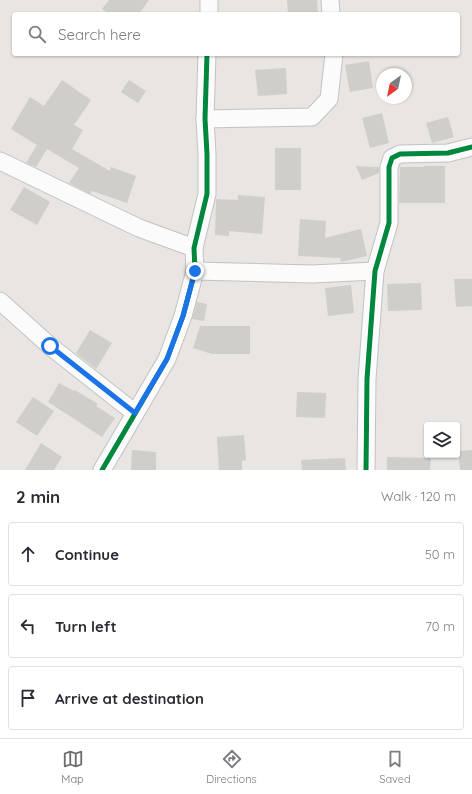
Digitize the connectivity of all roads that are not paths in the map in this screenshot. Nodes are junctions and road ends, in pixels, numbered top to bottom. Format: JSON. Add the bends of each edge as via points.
{"nodes":[{"id":1,"x":209,"y":0,"type":"edge"},
{"id":2,"x":330,"y":0,"type":"edge"},
{"id":3,"x":209,"y":12,"type":"edge"},
{"id":4,"x":331,"y":12,"type":"edge"},
{"id":5,"x":207,"y":56,"type":"edge"},
{"id":6,"x":334,"y":56,"type":"edge"},
{"id":7,"x":205,"y":120,"type":"junction"},
{"id":8,"x":472,"y":147,"type":"edge"},
{"id":9,"x":0,"y":161,"type":"edge"},
{"id":10,"x":194,"y":248,"type":"junction"},
{"id":11,"x":195,"y":271,"type":"junction"},
{"id":12,"x":375,"y":272,"type":"junction"},
{"id":13,"x":0,"y":301,"type":"edge"},
{"id":14,"x":135,"y":413,"type":"junction"},
{"id":15,"x":102,"y":470,"type":"edge"},
{"id":16,"x":366,"y":470,"type":"edge"}],
"edges":[{"from":1,"to":3,"type":"street"},
{"from":2,"to":4,"type":"street"},
{"from":5,"to":7,"type":"street"},
{"from":6,"to":7,"type":"street","via":[[329,99],[312,117]]},
{"from":7,"to":10,"type":"street","via":[[208,194]]},
{"from":8,"to":12,"type":"street","via":[[448,153],[400,154],[392,158],[389,167],[390,223]]},
{"from":9,"to":10,"type":"street","via":[[138,228]]},
{"from":10,"to":11,"type":"street"},
{"from":11,"to":12,"type":"street","via":[[312,274]]},
{"from":11,"to":14,"type":"street","via":[[183,316],[167,359]]},
{"from":12,"to":16,"type":"street","via":[[368,380]]},
{"from":13,"to":14,"type":"street","via":[[50,346]]},
{"from":14,"to":15,"type":"street"}]}
